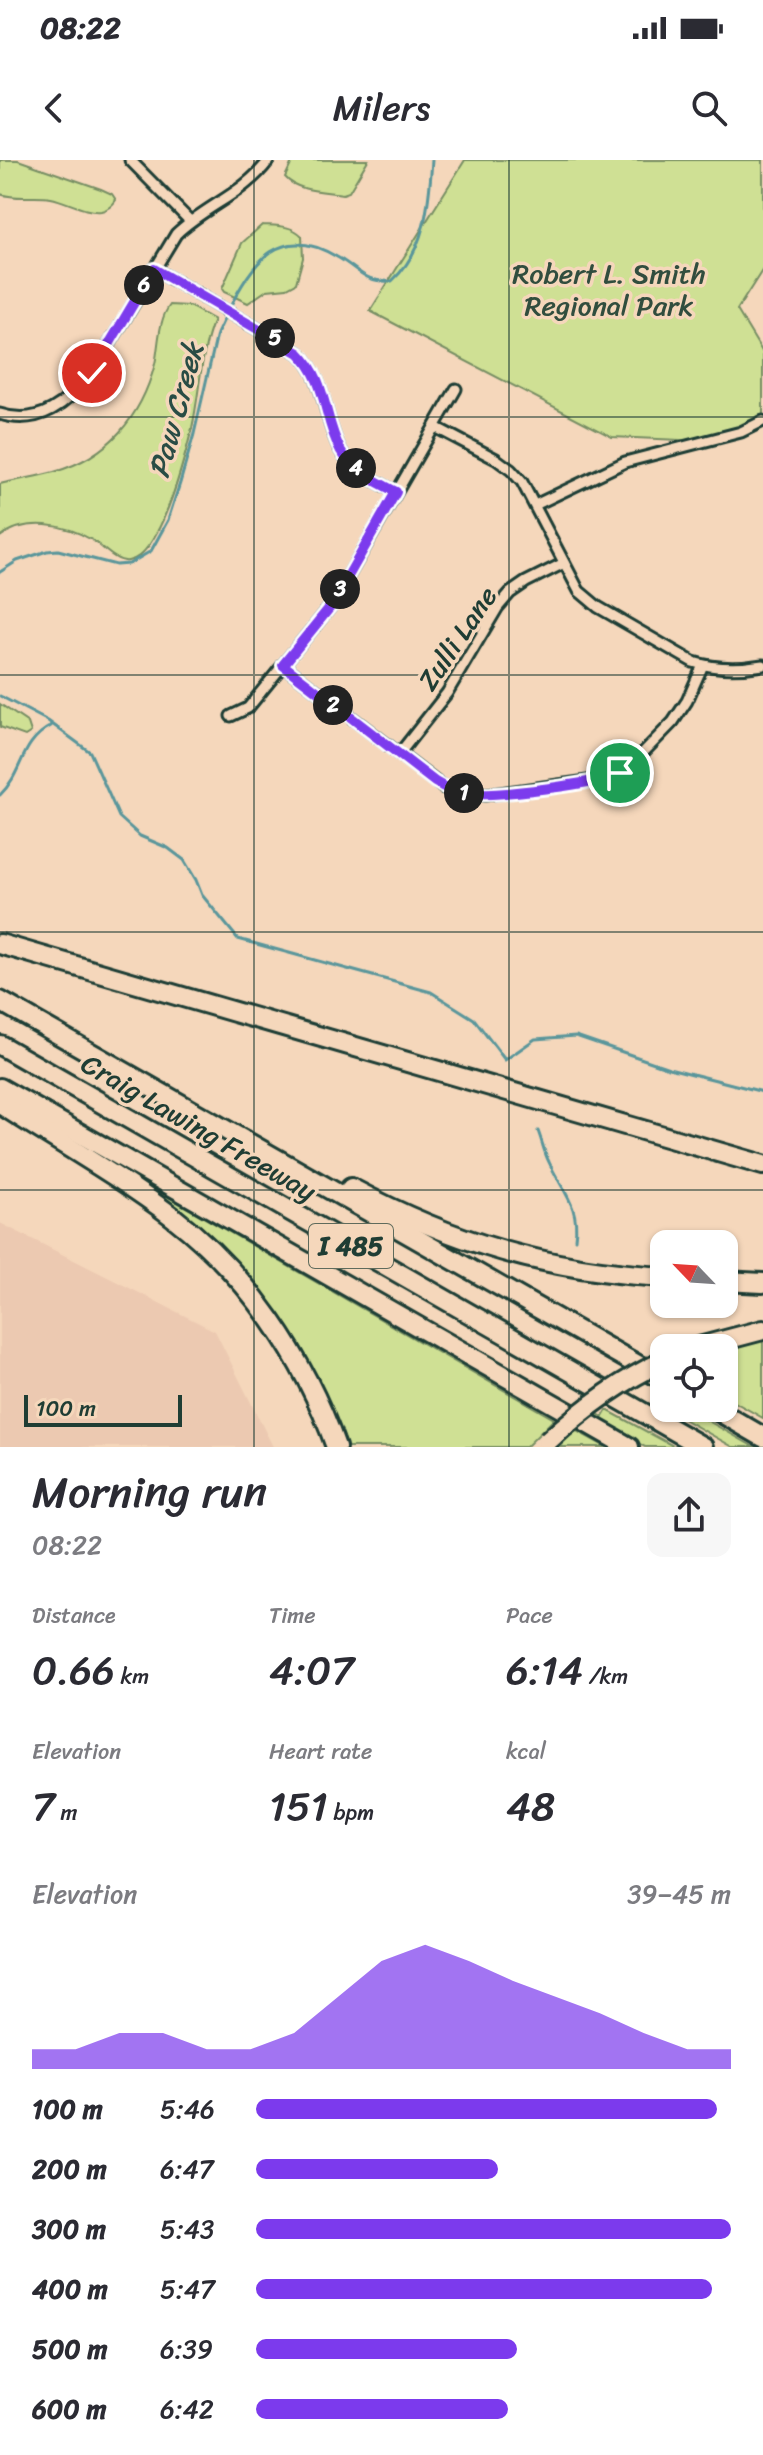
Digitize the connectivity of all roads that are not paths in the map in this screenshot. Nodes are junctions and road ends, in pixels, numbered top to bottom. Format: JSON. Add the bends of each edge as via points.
{"nodes":[{"id":1,"x":130,"y":160,"type":"edge"},
{"id":2,"x":269,"y":160,"type":"edge"},
{"id":3,"x":190,"y":221,"type":"junction"},
{"id":4,"x":154,"y":269,"type":"junction"},
{"id":5,"x":456,"y":389,"type":"dead end"},
{"id":6,"x":0,"y":414,"type":"edge"},
{"id":7,"x":763,"y":421,"type":"edge"},
{"id":8,"x":435,"y":427,"type":"junction"},
{"id":9,"x":396,"y":492,"type":"junction"},
{"id":10,"x":535,"y":505,"type":"junction"},
{"id":11,"x":564,"y":563,"type":"junction"},
{"id":12,"x":283,"y":665,"type":"junction"},
{"id":13,"x":703,"y":665,"type":"junction"},
{"id":14,"x":763,"y":665,"type":"edge"},
{"id":15,"x":231,"y":716,"type":"dead end"},
{"id":16,"x":399,"y":754,"type":"junction"},
{"id":17,"x":0,"y":944,"type":"edge"},
{"id":18,"x":0,"y":1001,"type":"edge"},
{"id":19,"x":0,"y":1045,"type":"edge"},
{"id":20,"x":0,"y":1088,"type":"edge"},
{"id":21,"x":156,"y":1089,"type":"junction"},
{"id":22,"x":0,"y":1104,"type":"edge"},
{"id":23,"x":763,"y":1165,"type":"edge"},
{"id":24,"x":650,"y":1276,"type":"edge"},
{"id":25,"x":738,"y":1282,"type":"edge"},
{"id":26,"x":763,"y":1283,"type":"edge"},
{"id":27,"x":763,"y":1330,"type":"edge"},
{"id":28,"x":738,"y":1337,"type":"edge"},
{"id":29,"x":650,"y":1368,"type":"edge"},
{"id":30,"x":650,"y":1372,"type":"edge"},
{"id":31,"x":737,"y":1422,"type":"edge"},
{"id":32,"x":763,"y":1437,"type":"edge"},
{"id":33,"x":546,"y":1444,"type":"edge"},
{"id":34,"x":336,"y":1447,"type":"edge"},
{"id":35,"x":629,"y":1447,"type":"edge"},
{"id":36,"x":703,"y":1447,"type":"edge"}],
"edges":[{"from":1,"to":3,"type":"street"},
{"from":2,"to":3,"type":"street","via":[[238,192]]},
{"from":3,"to":4,"type":"street"},
{"from":4,"to":6,"type":"street","via":[[77,392],[45,414]]},
{"from":4,"to":9,"type":"street","via":[[299,353],[310,364],[340,449],[364,474]]},
{"from":5,"to":8,"type":"street"},
{"from":7,"to":10,"type":"street","via":[[741,432],[625,462]]},
{"from":8,"to":9,"type":"street"},
{"from":8,"to":10,"type":"street","via":[[511,470]]},
{"from":9,"to":12,"type":"street","via":[[331,606]]},
{"from":10,"to":11,"type":"street"},
{"from":11,"to":13,"type":"street","via":[[588,599]]},
{"from":11,"to":16,"type":"street","name":"Zulli Lane","via":[[526,582],[498,607],[447,693]]},
{"from":12,"to":15,"type":"street","via":[[248,708]]},
{"from":12,"to":16,"type":"street"},
{"from":13,"to":14,"type":"street"},
{"from":13,"to":16,"type":"street","via":[[673,722],[630,766],[609,778],[468,794],[444,788]]},
{"from":17,"to":23,"type":"highway"},
{"from":18,"to":21,"type":"highway","name":"Craig Lawing Freeway","number":"I 485"},
{"from":19,"to":36,"type":"highway","name":"Craig Lawing Freeway","number":"I 485"},
{"from":20,"to":35,"type":"highway"},
{"from":21,"to":24,"type":"highway","via":[[394,1211],[483,1247],[559,1266]]},
{"from":21,"to":30,"type":"highway","name":"Craig Lawing Freeway","number":"I 485"},
{"from":22,"to":34,"type":"highway","via":[[173,1217],[230,1269],[292,1351]]},
{"from":25,"to":26,"type":"highway"},
{"from":27,"to":28,"type":"highway"},
{"from":29,"to":33,"type":"highway","bridge":true,"via":[[614,1386]]},
{"from":31,"to":32,"type":"highway"}]}
